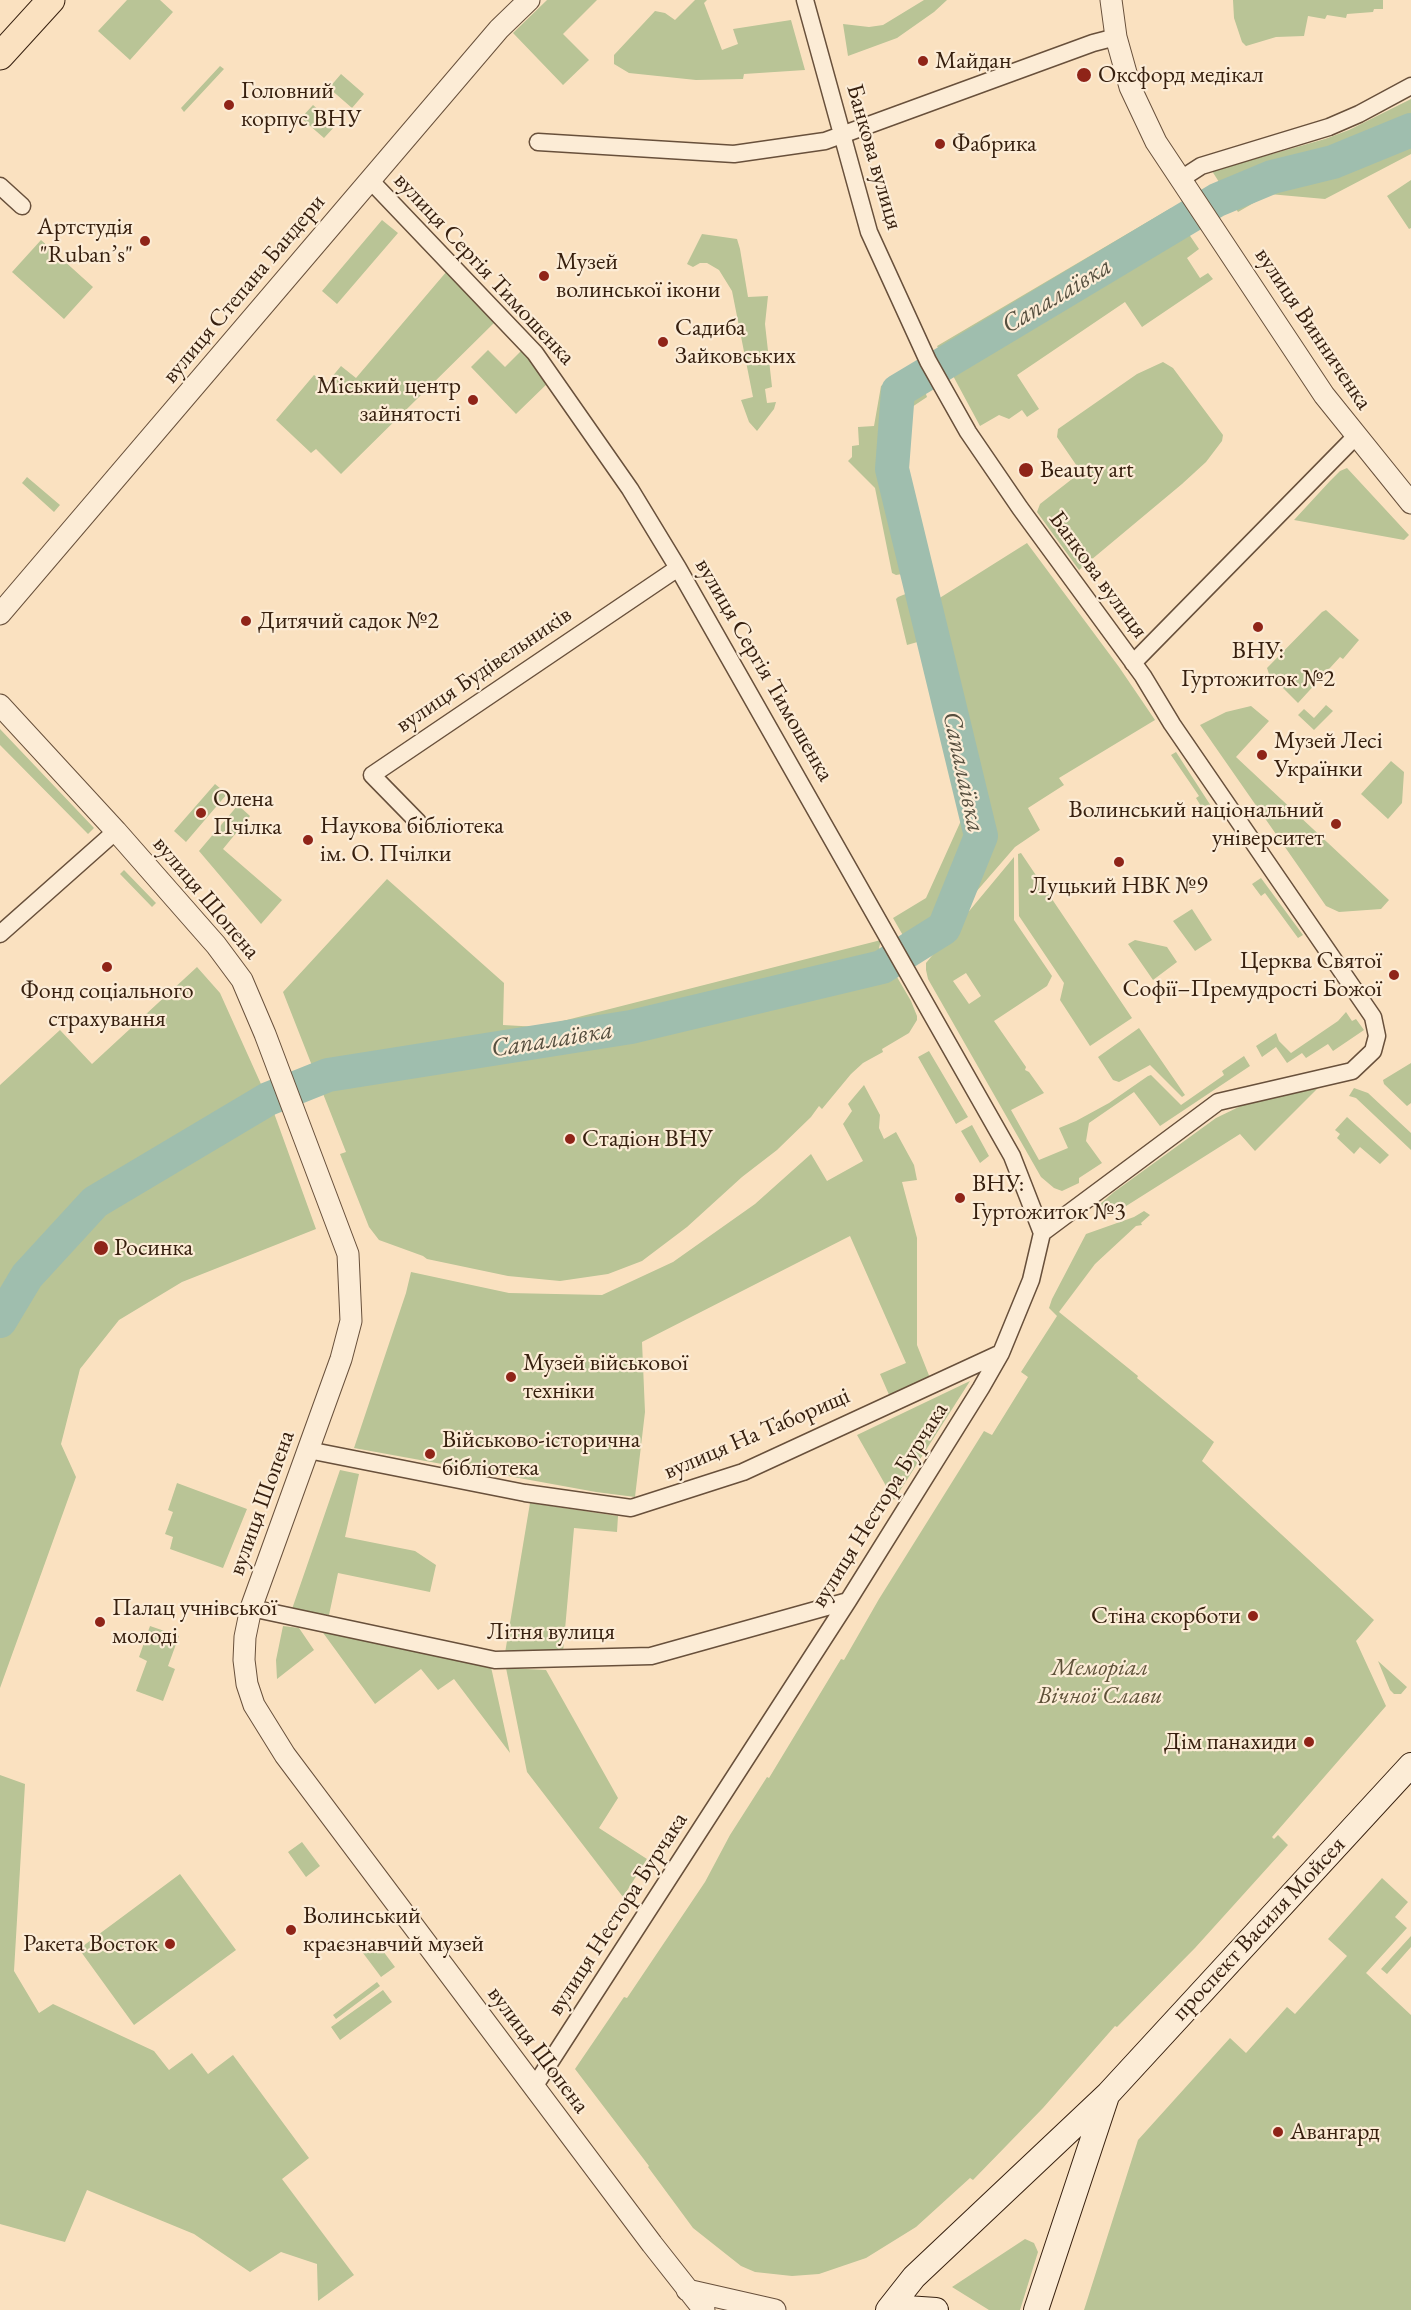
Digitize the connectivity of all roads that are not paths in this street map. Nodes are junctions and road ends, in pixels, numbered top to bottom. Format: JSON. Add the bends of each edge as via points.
{"nodes":[{"id":1,"x":51,"y":0,"type":"edge"},
{"id":2,"x":529,"y":0,"type":"edge"},
{"id":3,"x":805,"y":0,"type":"edge"},
{"id":4,"x":1111,"y":0,"type":"edge"},
{"id":5,"x":1116,"y":37,"type":"junction"},
{"id":6,"x":0,"y":56,"type":"edge"},
{"id":7,"x":1411,"y":86,"type":"edge"},
{"id":8,"x":842,"y":135,"type":"junction"},
{"id":9,"x":538,"y":142,"type":"dead end"},
{"id":10,"x":370,"y":180,"type":"junction"},
{"id":11,"x":0,"y":186,"type":"edge"},
{"id":12,"x":1186,"y":187,"type":"junction"},
{"id":13,"x":22,"y":206,"type":"dead end"},
{"id":14,"x":1356,"y":436,"type":"junction"},
{"id":15,"x":1411,"y":502,"type":"edge"},
{"id":16,"x":678,"y":568,"type":"junction"},
{"id":17,"x":0,"y":614,"type":"edge"},
{"id":18,"x":1133,"y":663,"type":"junction"},
{"id":19,"x":0,"y":705,"type":"edge"},
{"id":20,"x":418,"y":822,"type":"dead end"},
{"id":21,"x":116,"y":831,"type":"junction"},
{"id":22,"x":0,"y":934,"type":"edge"},
{"id":23,"x":1042,"y":1233,"type":"junction"},
{"id":24,"x":1001,"y":1353,"type":"junction"},
{"id":25,"x":308,"y":1450,"type":"junction"},
{"id":26,"x":848,"y":1601,"type":"junction"},
{"id":27,"x":251,"y":1608,"type":"junction"},
{"id":28,"x":1411,"y":1765,"type":"edge"},
{"id":29,"x":534,"y":2087,"type":"junction"},
{"id":30,"x":1108,"y":2094,"type":"junction"},
{"id":31,"x":687,"y":2290,"type":"junction"},
{"id":32,"x":704,"y":2310,"type":"edge"},
{"id":33,"x":775,"y":2310,"type":"edge"},
{"id":34,"x":888,"y":2310,"type":"edge"},
{"id":35,"x":895,"y":2310,"type":"edge"},
{"id":36,"x":936,"y":2310,"type":"edge"},
{"id":37,"x":1036,"y":2310,"type":"edge"}],
"edges":[{"from":1,"to":6,"type":"main road"},
{"from":2,"to":10,"type":"street","name":"вулиця Степана Бандери","via":[[499,29]]},
{"from":3,"to":8,"type":"street","name":"Банкова вулиця"},
{"from":4,"to":5,"type":"street","name":"вулиця Винниченка"},
{"from":5,"to":8,"type":"street"},
{"from":5,"to":12,"type":"street","name":"вулиця Винниченка","via":[[1130,87],[1144,118]]},
{"from":7,"to":12,"type":"street","via":[[1329,127],[1202,166]]},
{"from":8,"to":9,"type":"street","via":[[734,154]]},
{"from":8,"to":18,"type":"street","name":"Банкова вулиця","via":[[869,232],[932,368],[1020,508]]},
{"from":10,"to":16,"type":"street","name":"вулиця Сергія Тимошенка","via":[[535,353],[630,489]]},
{"from":10,"to":17,"type":"street","name":"вулиця Степана Бандери"},
{"from":11,"to":13,"type":"street"},
{"from":12,"to":14,"type":"street","name":"вулиця Винниченка","via":[[1324,395]]},
{"from":14,"to":15,"type":"street","name":"вулиця Винниченка"},
{"from":14,"to":18,"type":"street"},
{"from":16,"to":20,"type":"street","name":"вулиця Будівельників","via":[[372,775]]},
{"from":16,"to":23,"type":"street","name":"вулиця Сергія Тимошенка","via":[[1012,1156]]},
{"from":18,"to":23,"type":"street","name":"Банкова вулиця","via":[[1373,1017],[1377,1036],[1373,1051],[1352,1071],[1218,1102]]},
{"from":19,"to":21,"type":"street","name":"вулиця Шопена"},
{"from":21,"to":22,"type":"street"},
{"from":21,"to":25,"type":"street","name":"вулиця Шопена","via":[[242,980],[348,1254],[351,1321]]},
{"from":23,"to":24,"type":"street","name":"вулиця Нестора Бурчака","via":[[1031,1280]]},
{"from":24,"to":25,"type":"street","name":"вулиця На Таборищі","via":[[743,1472],[631,1508],[525,1493]]},
{"from":24,"to":26,"type":"street","name":"вулиця Нестора Бурчака"},
{"from":25,"to":27,"type":"street","name":"вулиця Шопена"},
{"from":26,"to":27,"type":"street","name":"Літня вулиця","via":[[651,1656],[495,1660]]},
{"from":26,"to":29,"type":"street","name":"вулиця Нестора Бурчака"},
{"from":27,"to":29,"type":"street","name":"вулиця Шопена","via":[[244,1660],[247,1684],[261,1720]]},
{"from":28,"to":30,"type":"main road","name":"проспект Василя Мойсея"},
{"from":29,"to":31,"type":"street","name":"вулиця Шопена"},
{"from":30,"to":34,"type":"main road","name":"проспект Василя Мойсея","via":[[914,2277]]},
{"from":30,"to":37,"type":"main road"},
{"from":31,"to":32,"type":"street","name":"вулиця Шопена"},
{"from":31,"to":33,"type":"street"},
{"from":35,"to":36,"type":"main road"}]}
